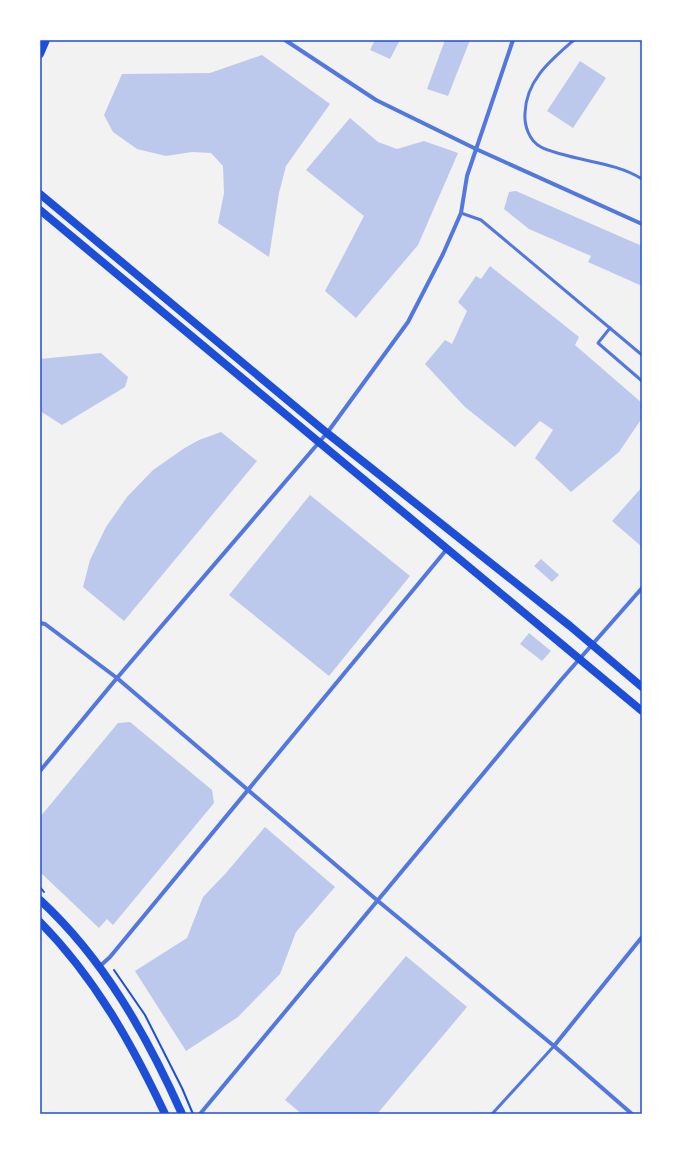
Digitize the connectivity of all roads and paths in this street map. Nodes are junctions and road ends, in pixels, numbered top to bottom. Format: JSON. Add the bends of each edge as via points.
{"nodes":[{"id":1,"x":46,"y":40,"type":"edge"},
{"id":2,"x":285,"y":40,"type":"edge"},
{"id":3,"x":513,"y":40,"type":"edge"},
{"id":4,"x":574,"y":40,"type":"edge"},
{"id":5,"x":40,"y":54,"type":"edge"},
{"id":6,"x":476,"y":149,"type":"junction"},
{"id":7,"x":642,"y":179,"type":"edge"},
{"id":8,"x":40,"y":194,"type":"edge"},
{"id":9,"x":40,"y":210,"type":"edge"},
{"id":10,"x":461,"y":213,"type":"junction"},
{"id":11,"x":642,"y":224,"type":"edge"},
{"id":12,"x":610,"y":328,"type":"junction"},
{"id":13,"x":642,"y":354,"type":"edge"},
{"id":14,"x":642,"y":381,"type":"edge"},
{"id":15,"x":327,"y":433,"type":"junction"},
{"id":16,"x":319,"y":443,"type":"junction"},
{"id":17,"x":447,"y":549,"type":"junction"},
{"id":18,"x":642,"y":588,"type":"edge"},
{"id":19,"x":40,"y":623,"type":"edge"},
{"id":20,"x":592,"y":644,"type":"junction"},
{"id":21,"x":580,"y":659,"type":"junction"},
{"id":22,"x":117,"y":678,"type":"junction"},
{"id":23,"x":642,"y":687,"type":"edge"},
{"id":24,"x":642,"y":712,"type":"edge"},
{"id":25,"x":40,"y":771,"type":"edge"},
{"id":26,"x":248,"y":790,"type":"junction"},
{"id":27,"x":40,"y":900,"type":"edge"},
{"id":28,"x":378,"y":901,"type":"junction"},
{"id":29,"x":40,"y":922,"type":"edge"},
{"id":30,"x":642,"y":937,"type":"edge"},
{"id":31,"x":99,"y":967,"type":"junction"},
{"id":32,"x":554,"y":1046,"type":"junction"},
{"id":33,"x":166,"y":1114,"type":"edge"},
{"id":34,"x":182,"y":1114,"type":"edge"},
{"id":35,"x":200,"y":1114,"type":"edge"},
{"id":36,"x":492,"y":1114,"type":"edge"},
{"id":37,"x":632,"y":1114,"type":"edge"}],
"edges":[{"from":1,"to":5,"type":"main road"},
{"from":2,"to":6,"type":"street","via":[[376,100]]},
{"from":3,"to":6,"type":"street"},
{"from":4,"to":7,"type":"lane","via":[[540,72],[531,86],[525,102],[524,117],[528,131],[540,147],[625,170]]},
{"from":6,"to":10,"type":"street","via":[[467,176]]},
{"from":6,"to":11,"type":"street"},
{"from":8,"to":15,"type":"main road"},
{"from":9,"to":16,"type":"main road"},
{"from":10,"to":12,"type":"lane","via":[[481,220]]},
{"from":10,"to":15,"type":"street","via":[[408,322]]},
{"from":12,"to":13,"type":"lane"},
{"from":12,"to":14,"type":"lane","via":[[598,343]]},
{"from":15,"to":16,"type":"street"},
{"from":15,"to":20,"type":"main road"},
{"from":16,"to":17,"type":"main road"},
{"from":16,"to":22,"type":"street"},
{"from":17,"to":21,"type":"main road"},
{"from":17,"to":26,"type":"street"},
{"from":18,"to":20,"type":"street"},
{"from":19,"to":22,"type":"street","via":[[45,624]]},
{"from":20,"to":21,"type":"street"},
{"from":20,"to":23,"type":"main road"},
{"from":21,"to":24,"type":"main road"},
{"from":21,"to":28,"type":"street"},
{"from":22,"to":25,"type":"street"},
{"from":22,"to":26,"type":"street"},
{"from":26,"to":28,"type":"street"},
{"from":26,"to":31,"type":"street"},
{"from":27,"to":31,"type":"main road","via":[[78,940]]},
{"from":28,"to":32,"type":"street"},
{"from":28,"to":35,"type":"street"},
{"from":29,"to":33,"type":"main road","via":[[76,962],[108,1006]]},
{"from":30,"to":32,"type":"street"},
{"from":31,"to":34,"type":"main road","via":[[144,1038]]},
{"from":32,"to":36,"type":"lane"},
{"from":32,"to":37,"type":"street"}]}
